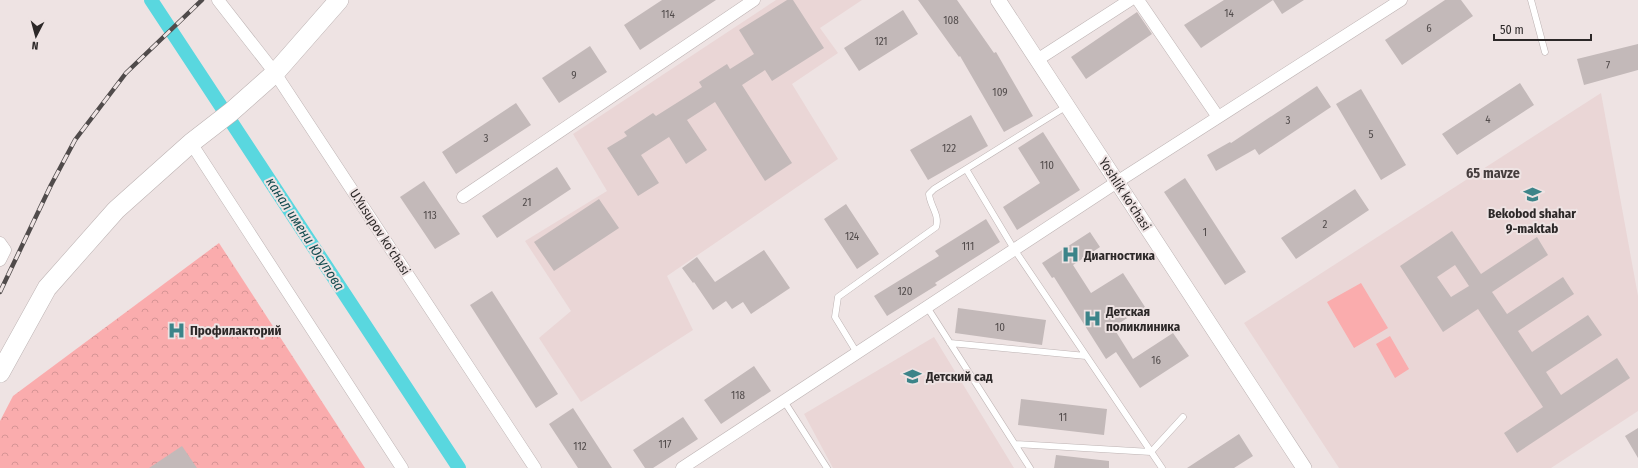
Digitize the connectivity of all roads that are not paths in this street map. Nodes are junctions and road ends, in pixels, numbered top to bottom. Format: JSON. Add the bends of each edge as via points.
{"nodes":[{"id":1,"x":218,"y":0,"type":"edge"},
{"id":2,"x":339,"y":0,"type":"edge"},
{"id":3,"x":754,"y":0,"type":"edge"},
{"id":4,"x":998,"y":0,"type":"edge"},
{"id":5,"x":1130,"y":0,"type":"edge"},
{"id":6,"x":1138,"y":0,"type":"edge"},
{"id":7,"x":1401,"y":0,"type":"edge"},
{"id":8,"x":1531,"y":0,"type":"edge"},
{"id":9,"x":1385,"y":4,"type":"edge"},
{"id":10,"x":1545,"y":52,"type":"dead end"},
{"id":11,"x":1037,"y":60,"type":"junction"},
{"id":12,"x":275,"y":73,"type":"junction"},
{"id":13,"x":1067,"y":106,"type":"junction"},
{"id":14,"x":1218,"y":117,"type":"junction"},
{"id":15,"x":197,"y":138,"type":"junction"},
{"id":16,"x":966,"y":169,"type":"junction"},
{"id":17,"x":1117,"y":182,"type":"junction"},
{"id":18,"x":463,"y":197,"type":"dead end"},
{"id":19,"x":1014,"y":249,"type":"junction"},
{"id":20,"x":927,"y":307,"type":"junction"},
{"id":21,"x":950,"y":343,"type":"junction"},
{"id":22,"x":857,"y":353,"type":"junction"},
{"id":23,"x":1086,"y":356,"type":"junction"},
{"id":24,"x":0,"y":373,"type":"edge"},
{"id":25,"x":784,"y":401,"type":"junction"},
{"id":26,"x":1183,"y":418,"type":"dead end"},
{"id":27,"x":1015,"y":444,"type":"junction"},
{"id":28,"x":1151,"y":452,"type":"junction"},
{"id":29,"x":402,"y":468,"type":"edge"},
{"id":30,"x":535,"y":468,"type":"edge"},
{"id":31,"x":682,"y":468,"type":"edge"},
{"id":32,"x":828,"y":468,"type":"edge"},
{"id":33,"x":1030,"y":468,"type":"edge"},
{"id":34,"x":1162,"y":468,"type":"edge"},
{"id":35,"x":1304,"y":468,"type":"edge"}],
"edges":[{"from":1,"to":12,"type":"street","name":"U.Yusupov ko'chasi"},
{"from":2,"to":12,"type":"main road"},
{"from":3,"to":18,"type":"street"},
{"from":4,"to":11,"type":"street","name":"Yoshlik ko'chasi"},
{"from":5,"to":11,"type":"street"},
{"from":6,"to":14,"type":"street"},
{"from":7,"to":9,"type":"street"},
{"from":8,"to":10,"type":"lane"},
{"from":9,"to":14,"type":"street"},
{"from":11,"to":13,"type":"street","name":"Yoshlik ko'chasi"},
{"from":12,"to":15,"type":"main road"},
{"from":12,"to":30,"type":"street","name":"U.Yusupov ko'chasi"},
{"from":13,"to":16,"type":"lane"},
{"from":13,"to":17,"type":"street","name":"Yoshlik ko'chasi"},
{"from":14,"to":17,"type":"street"},
{"from":15,"to":24,"type":"main road","via":[[116,210],[47,288]]},
{"from":15,"to":29,"type":"street"},
{"from":16,"to":19,"type":"lane"},
{"from":16,"to":22,"type":"lane","via":[[930,194],[938,222],[936,227],[838,297],[835,317]]},
{"from":17,"to":19,"type":"street"},
{"from":17,"to":35,"type":"street","name":"Yoshlik ko'chasi"},
{"from":19,"to":20,"type":"street"},
{"from":19,"to":23,"type":"lane"},
{"from":20,"to":21,"type":"lane"},
{"from":20,"to":22,"type":"street"},
{"from":21,"to":23,"type":"lane"},
{"from":21,"to":27,"type":"lane"},
{"from":22,"to":25,"type":"street"},
{"from":23,"to":28,"type":"lane"},
{"from":25,"to":31,"type":"street"},
{"from":25,"to":32,"type":"lane"},
{"from":26,"to":28,"type":"lane"},
{"from":27,"to":28,"type":"lane"},
{"from":27,"to":33,"type":"lane"},
{"from":28,"to":34,"type":"lane"}]}
